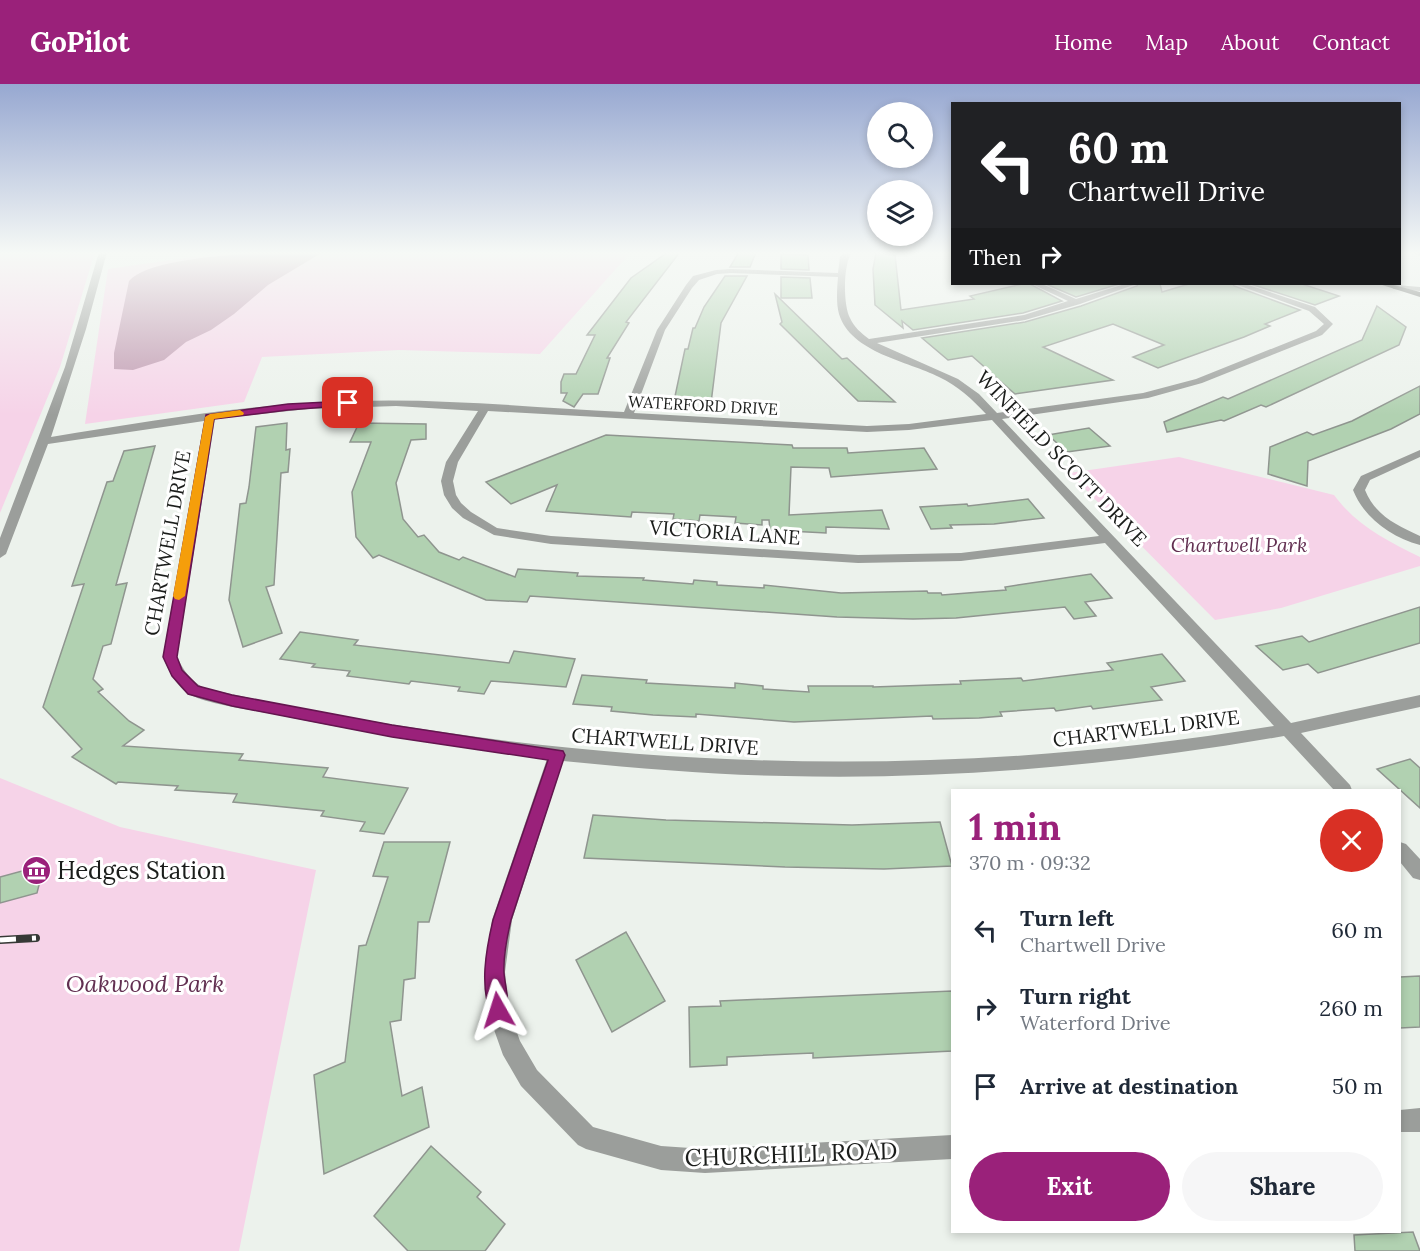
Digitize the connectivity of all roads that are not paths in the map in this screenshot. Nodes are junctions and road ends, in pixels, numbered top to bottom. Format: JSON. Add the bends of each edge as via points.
{"nodes":[{"id":1,"x":88,"y":306,"type":"edge"},
{"id":2,"x":677,"y":306,"type":"edge"},
{"id":3,"x":844,"y":306,"type":"edge"},
{"id":4,"x":1059,"y":306,"type":"edge"},
{"id":5,"x":1306,"y":306,"type":"edge"},
{"id":6,"x":867,"y":342,"type":"junction"},
{"id":7,"x":485,"y":408,"type":"junction"},
{"id":8,"x":628,"y":416,"type":"junction"},
{"id":9,"x":995,"y":416,"type":"junction"},
{"id":10,"x":210,"y":417,"type":"junction"},
{"id":11,"x":46,"y":441,"type":"junction"},
{"id":12,"x":1420,"y":453,"type":"edge"},
{"id":13,"x":1109,"y":538,"type":"junction"},
{"id":14,"x":1420,"y":541,"type":"edge"},
{"id":15,"x":0,"y":554,"type":"edge"},
{"id":16,"x":1420,"y":701,"type":"edge"},
{"id":17,"x":1288,"y":730,"type":"junction"},
{"id":18,"x":557,"y":755,"type":"junction"},
{"id":19,"x":1343,"y":789,"type":"edge"},
{"id":20,"x":1401,"y":851,"type":"edge"},
{"id":21,"x":1420,"y":872,"type":"edge"},
{"id":22,"x":1420,"y":1120,"type":"edge"},
{"id":23,"x":1401,"y":1121,"type":"edge"},
{"id":24,"x":951,"y":1147,"type":"edge"}],
"edges":[{"from":1,"to":11,"type":"street"},
{"from":2,"to":8,"type":"street","via":[[661,330]]},
{"from":3,"to":6,"type":"street","name":"WINFIELD SCOTT DRIVE","via":[[849,326]]},
{"from":4,"to":6,"type":"street","via":[[987,324]]},
{"from":5,"to":9,"type":"street","name":"WATERFORD DRIVE","via":[[1329,324],[1323,331],[1199,381],[1107,402]]},
{"from":6,"to":9,"type":"street","name":"WINFIELD SCOTT DRIVE","via":[[950,378]]},
{"from":7,"to":8,"type":"street","name":"WATERFORD DRIVE"},
{"from":7,"to":10,"type":"street","name":"WATERFORD DRIVE","via":[[348,403]]},
{"from":7,"to":13,"type":"street","name":"VICTORIA LANE","via":[[452,462],[447,482],[456,505],[494,531],[551,540],[858,559],[961,557]]},
{"from":8,"to":9,"type":"street","name":"WATERFORD DRIVE","via":[[867,429]]},
{"from":9,"to":13,"type":"street","name":"WINFIELD SCOTT DRIVE"},
{"from":10,"to":11,"type":"street","name":"WATERFORD DRIVE"},
{"from":10,"to":18,"type":"street","name":"CHARTWELL DRIVE","via":[[170,647],[177,672],[193,690],[392,731]]},
{"from":11,"to":15,"type":"street"},
{"from":12,"to":14,"type":"street","via":[[1365,478],[1359,490],[1371,512]]},
{"from":13,"to":17,"type":"street","name":"WINFIELD SCOTT DRIVE"},
{"from":16,"to":17,"type":"street","name":"CHARTWELL DRIVE"},
{"from":17,"to":18,"type":"street","name":"CHARTWELL DRIVE","via":[[1091,758],[911,769],[737,768]]},
{"from":17,"to":19,"type":"street","name":"WINFIELD SCOTT DRIVE"},
{"from":18,"to":24,"type":"street","name":"CHURCHILL ROAD","via":[[502,920],[495,972],[498,1010],[511,1047],[529,1078],[586,1137],[661,1158],[705,1161]]},
{"from":20,"to":21,"type":"street"},
{"from":22,"to":23,"type":"street"}]}
